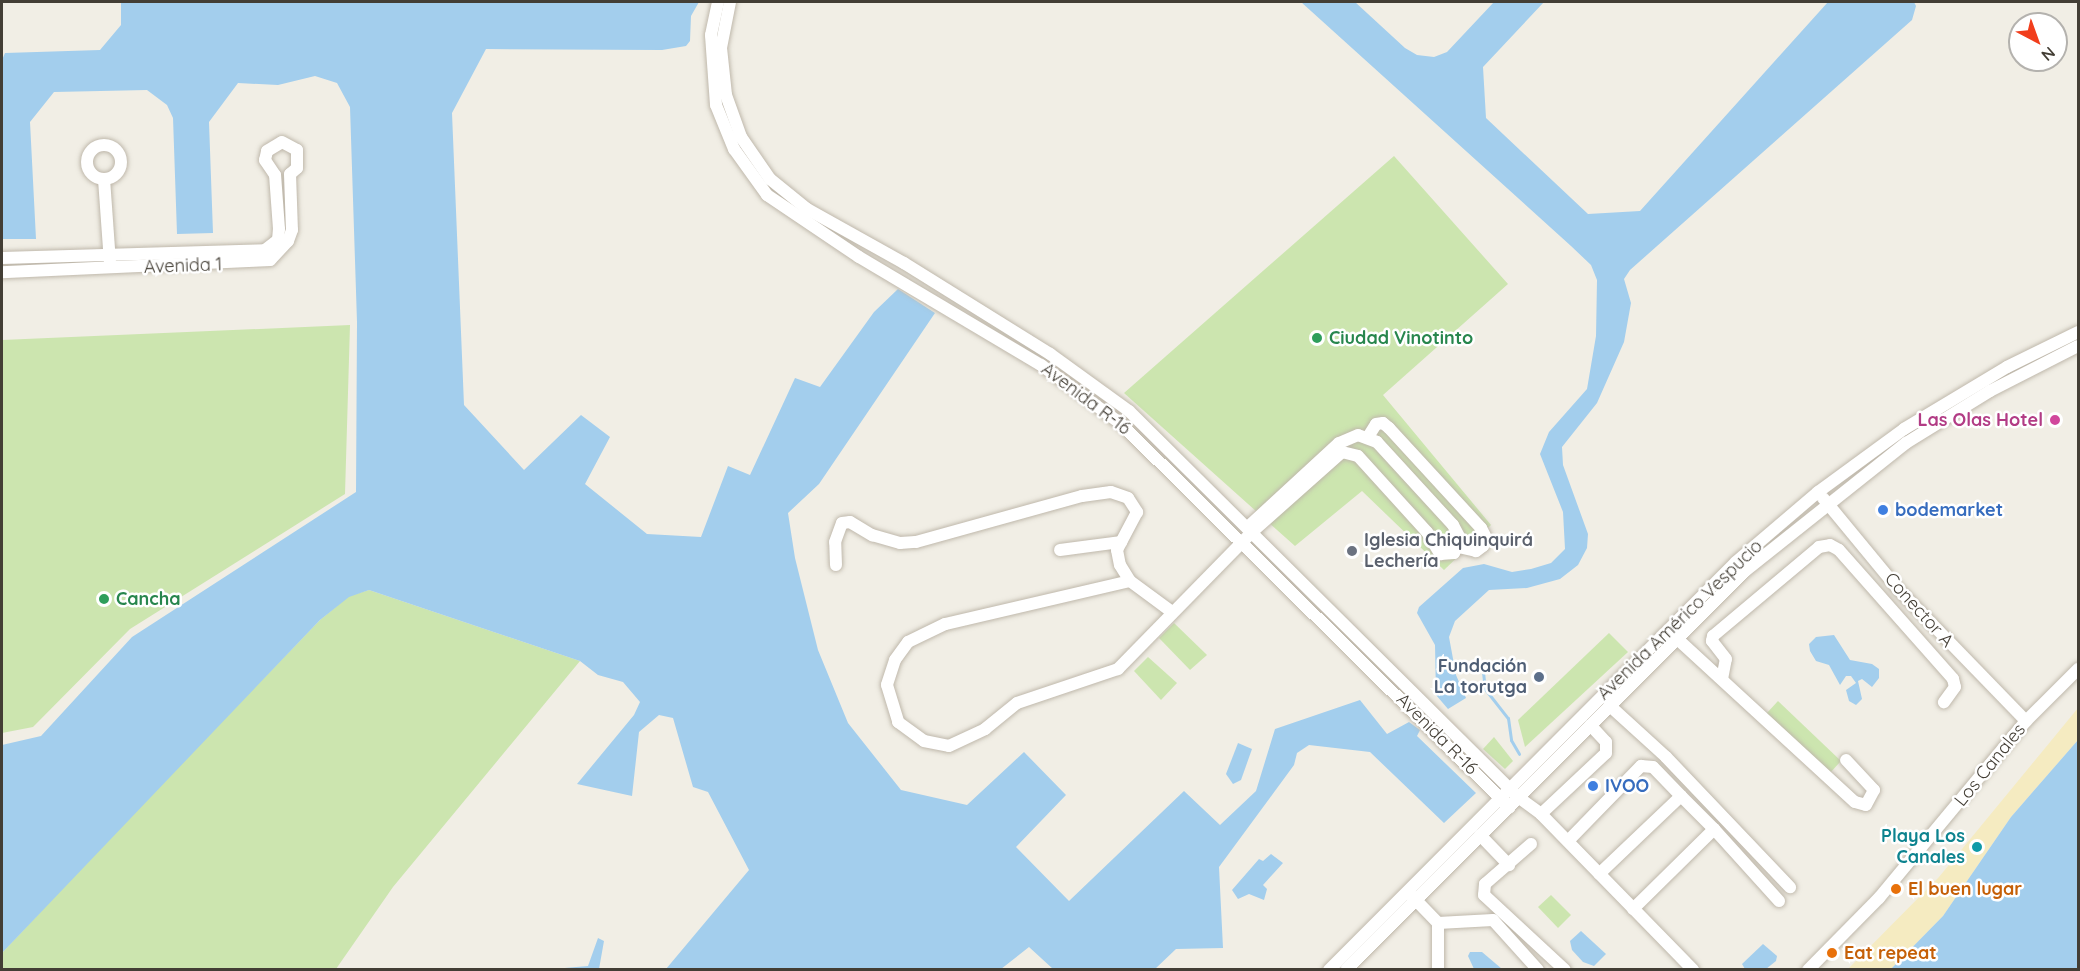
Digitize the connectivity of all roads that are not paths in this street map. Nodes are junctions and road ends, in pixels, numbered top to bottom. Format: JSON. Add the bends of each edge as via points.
{"nodes":[{"id":1,"x":718,"y":2,"type":"edge"},
{"id":2,"x":730,"y":2,"type":"edge"},
{"id":3,"x":290,"y":174,"type":"junction"},
{"id":4,"x":275,"y":175,"type":"junction"},
{"id":5,"x":104,"y":179,"type":"dead end"},
{"id":6,"x":789,"y":197,"type":"junction"},
{"id":7,"x":781,"y":207,"type":"junction"},
{"id":8,"x":189,"y":253,"type":"junction"},
{"id":9,"x":110,"y":254,"type":"junction"},
{"id":10,"x":39,"y":256,"type":"junction"},
{"id":11,"x":2,"y":258,"type":"edge"},
{"id":12,"x":189,"y":266,"type":"junction"},
{"id":13,"x":110,"y":269,"type":"junction"},
{"id":14,"x":2,"y":272,"type":"edge"},
{"id":15,"x":39,"y":272,"type":"junction"},
{"id":16,"x":2079,"y":332,"type":"edge"},
{"id":17,"x":2079,"y":346,"type":"edge"},
{"id":18,"x":1368,"y":437,"type":"junction"},
{"id":19,"x":1818,"y":492,"type":"junction"},
{"id":20,"x":1827,"y":502,"type":"junction"},
{"id":21,"x":1247,"y":534,"type":"junction"},
{"id":22,"x":1121,"y":542,"type":"junction"},
{"id":23,"x":1459,"y":547,"type":"junction"},
{"id":24,"x":1060,"y":550,"type":"dead end"},
{"id":25,"x":836,"y":565,"type":"dead end"},
{"id":26,"x":1296,"y":575,"type":"junction"},
{"id":27,"x":1130,"y":581,"type":"junction"},
{"id":28,"x":1287,"y":585,"type":"junction"},
{"id":29,"x":1911,"y":603,"type":"junction"},
{"id":30,"x":1172,"y":612,"type":"junction"},
{"id":31,"x":1898,"y":617,"type":"junction"},
{"id":32,"x":1666,"y":630,"type":"junction"},
{"id":33,"x":1676,"y":638,"type":"junction"},
{"id":34,"x":2079,"y":669,"type":"edge"},
{"id":35,"x":1722,"y":679,"type":"junction"},
{"id":36,"x":1608,"y":689,"type":"junction"},
{"id":37,"x":1944,"y":702,"type":"dead end"},
{"id":38,"x":1610,"y":706,"type":"junction"},
{"id":39,"x":2026,"y":722,"type":"junction"},
{"id":40,"x":1590,"y":725,"type":"junction"},
{"id":41,"x":1846,"y":760,"type":"dead end"},
{"id":42,"x":1509,"y":788,"type":"junction"},
{"id":43,"x":1681,"y":796,"type":"junction"},
{"id":44,"x":1518,"y":797,"type":"junction"},
{"id":45,"x":1504,"y":802,"type":"junction"},
{"id":46,"x":1540,"y":814,"type":"junction"},
{"id":47,"x":1714,"y":829,"type":"junction"},
{"id":48,"x":1480,"y":835,"type":"junction"},
{"id":49,"x":1568,"y":842,"type":"junction"},
{"id":50,"x":1531,"y":844,"type":"dead end"},
{"id":51,"x":1509,"y":865,"type":"junction"},
{"id":52,"x":1599,"y":874,"type":"junction"},
{"id":53,"x":1790,"y":887,"type":"dead end"},
{"id":54,"x":1411,"y":896,"type":"junction"},
{"id":55,"x":1779,"y":901,"type":"dead end"},
{"id":56,"x":1633,"y":909,"type":"junction"},
{"id":57,"x":1438,"y":923,"type":"junction"},
{"id":58,"x":1329,"y":969,"type":"edge"},
{"id":59,"x":1347,"y":969,"type":"edge"},
{"id":60,"x":1438,"y":969,"type":"edge"},
{"id":61,"x":1538,"y":969,"type":"edge"},
{"id":62,"x":1565,"y":969,"type":"edge"},
{"id":63,"x":1693,"y":969,"type":"edge"},
{"id":64,"x":1808,"y":969,"type":"edge"}],
"edges":[{"from":1,"to":7,"type":"street","name":"Avenida R-16","via":[[711,35],[716,105],[744,166]]},
{"from":2,"to":6,"type":"street","name":"Avenida R-16","via":[[722,48],[733,119],[753,158]]},
{"from":3,"to":4,"type":"street"},
{"from":3,"to":4,"type":"street","name":"Avenida 1","via":[[297,168],[297,150],[282,142],[273,144],[265,160]]},
{"from":3,"to":12,"type":"street","name":"Avenida 1","via":[[292,230],[280,252],[256,263]]},
{"from":4,"to":8,"type":"street","name":"Avenida 1","via":[[279,229],[272,246],[251,252]]},
{"from":5,"to":9,"type":"street"},
{"from":6,"to":7,"type":"street"},
{"from":6,"to":21,"type":"street","name":"Avenida R-16","via":[[904,263],[1093,384],[1152,432]]},
{"from":7,"to":21,"type":"street","name":"Avenida R-16","via":[[994,335],[1086,396]]},
{"from":8,"to":9,"type":"street","name":"Avenida 1"},
{"from":8,"to":12,"type":"street"},
{"from":9,"to":10,"type":"street","name":"Avenida 1"},
{"from":9,"to":13,"type":"street"},
{"from":10,"to":11,"type":"street","name":"Avenida 1"},
{"from":10,"to":15,"type":"street"},
{"from":12,"to":13,"type":"street","name":"Avenida 1"},
{"from":13,"to":15,"type":"street","name":"Avenida 1"},
{"from":14,"to":15,"type":"street","name":"Avenida 1"},
{"from":16,"to":19,"type":"street","name":"Avenida Américo Vespucio","via":[[1956,397]]},
{"from":17,"to":20,"type":"street","name":"Avenida Américo Vespucio","via":[[1945,418]]},
{"from":18,"to":21,"type":"street","via":[[1349,437],[1339,443]]},
{"from":18,"to":23,"type":"street","via":[[1453,525],[1461,540]]},
{"from":18,"to":23,"type":"street","via":[[1376,424],[1389,428],[1481,528],[1485,536],[1483,546],[1476,551]]},
{"from":19,"to":20,"type":"street","name":"Conector A"},
{"from":19,"to":32,"type":"street","name":"Avenida Américo Vespucio","via":[[1736,562]]},
{"from":20,"to":29,"type":"street","name":"Conector A"},
{"from":20,"to":33,"type":"street","name":"Avenida Américo Vespucio","via":[[1745,571]]},
{"from":21,"to":23,"type":"street","via":[[1333,456],[1350,452],[1427,532],[1435,550],[1447,555]]},
{"from":21,"to":26,"type":"street","name":"Avenida R-16"},
{"from":21,"to":28,"type":"street","name":"Avenida R-16"},
{"from":21,"to":30,"type":"street"},
{"from":22,"to":24,"type":"street"},
{"from":22,"to":25,"type":"street","via":[[1137,512],[1128,498],[1111,492],[1082,496],[916,542],[900,543],[872,535],[850,522],[842,523],[835,542]]},
{"from":22,"to":27,"type":"street","via":[[1118,558]]},
{"from":26,"to":28,"type":"street"},
{"from":26,"to":42,"type":"street","name":"Avenida R-16"},
{"from":27,"to":30,"type":"street"},
{"from":27,"to":30,"type":"street","via":[[945,624],[908,642],[895,660],[887,685],[898,722],[907,732],[938,745],[966,741],[1017,702],[1118,669]]},
{"from":28,"to":45,"type":"street","name":"Avenida R-16"},
{"from":29,"to":31,"type":"street"},
{"from":29,"to":39,"type":"street","name":"Conector A"},
{"from":31,"to":35,"type":"street","via":[[1839,550],[1830,545],[1820,548],[1713,636],[1712,641],[1726,659]]},
{"from":31,"to":37,"type":"street","via":[[1953,679],[1955,687]]},
{"from":32,"to":33,"type":"street"},
{"from":32,"to":36,"type":"street","name":"Avenida Américo Vespucio"},
{"from":33,"to":35,"type":"street"},
{"from":33,"to":38,"type":"street","name":"Avenida Américo Vespucio"},
{"from":34,"to":39,"type":"street","name":"Los Canales"},
{"from":35,"to":41,"type":"street","via":[[1855,802],[1866,805],[1874,790]]},
{"from":36,"to":38,"type":"street"},
{"from":36,"to":42,"type":"street","name":"Avenida Américo Vespucio"},
{"from":38,"to":40,"type":"street","name":"Avenida Américo Vespucio"},
{"from":38,"to":53,"type":"street","via":[[1666,757]]},
{"from":39,"to":64,"type":"street","name":"Los Canales","via":[[1918,855]]},
{"from":40,"to":44,"type":"street","name":"Avenida Américo Vespucio"},
{"from":40,"to":46,"type":"street","via":[[1606,742],[1606,753]]},
{"from":42,"to":44,"type":"street","name":"Avenida R-16"},
{"from":42,"to":45,"type":"street","name":"Avenida Américo Vespucio"},
{"from":43,"to":47,"type":"street"},
{"from":43,"to":49,"type":"street","via":[[1653,767],[1641,766]]},
{"from":43,"to":52,"type":"street"},
{"from":44,"to":45,"type":"street","name":"Avenida Américo Vespucio"},
{"from":44,"to":46,"type":"street","name":"Avenida R-16"},
{"from":45,"to":48,"type":"street","name":"Avenida Américo Vespucio"},
{"from":45,"to":54,"type":"street","name":"Avenida Américo Vespucio"},
{"from":46,"to":49,"type":"street","name":"Avenida R-16"},
{"from":47,"to":55,"type":"street"},
{"from":47,"to":56,"type":"street"},
{"from":48,"to":51,"type":"street"},
{"from":48,"to":54,"type":"street","name":"Avenida Américo Vespucio"},
{"from":49,"to":52,"type":"street","name":"Avenida R-16"},
{"from":50,"to":51,"type":"street"},
{"from":51,"to":62,"type":"street","via":[[1485,884],[1484,895]]},
{"from":52,"to":56,"type":"street","name":"Avenida R-16"},
{"from":54,"to":57,"type":"street"},
{"from":54,"to":58,"type":"street","name":"Avenida Américo Vespucio"},
{"from":54,"to":59,"type":"street","name":"Avenida Américo Vespucio"},
{"from":56,"to":63,"type":"street","name":"Avenida R-16"},
{"from":57,"to":60,"type":"street"},
{"from":57,"to":61,"type":"street","via":[[1493,920]]}]}
